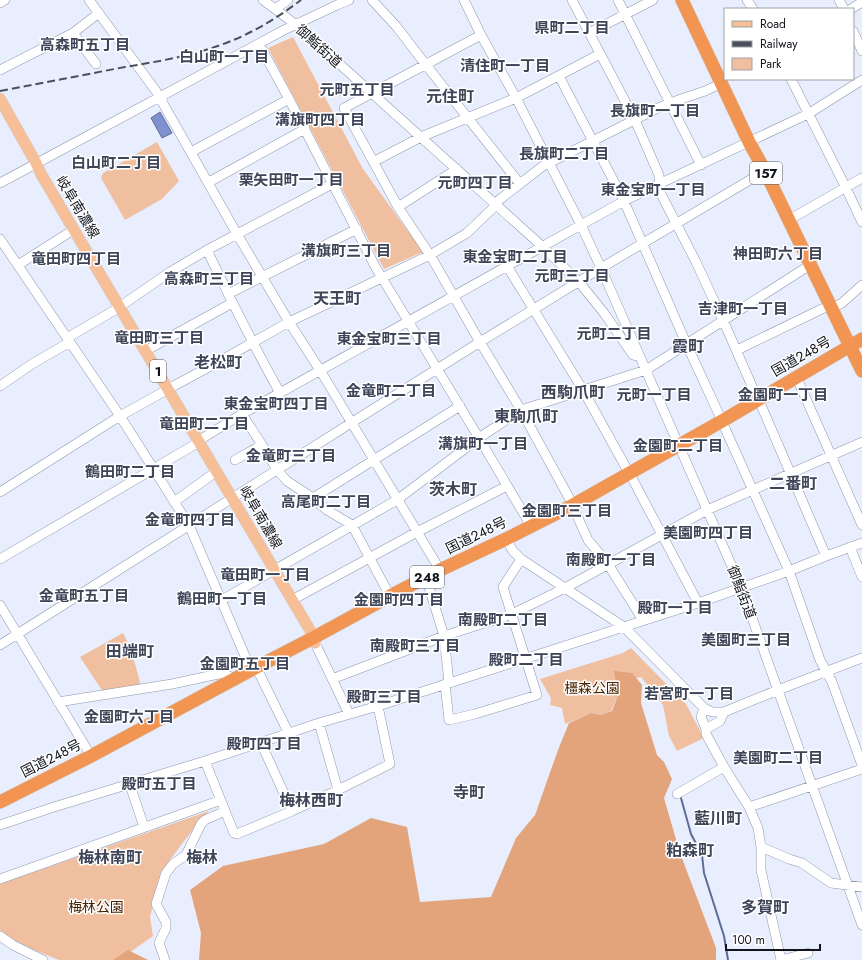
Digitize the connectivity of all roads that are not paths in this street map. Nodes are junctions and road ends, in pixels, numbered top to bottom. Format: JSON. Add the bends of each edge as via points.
{"nodes":[{"id":1,"x":5,"y":0,"type":"edge"},
{"id":2,"x":89,"y":0,"type":"edge"},
{"id":3,"x":263,"y":0,"type":"edge"},
{"id":4,"x":288,"y":0,"type":"edge"},
{"id":5,"x":349,"y":0,"type":"edge"},
{"id":6,"x":372,"y":0,"type":"edge"},
{"id":7,"x":464,"y":0,"type":"edge"},
{"id":8,"x":572,"y":0,"type":"edge"},
{"id":9,"x":618,"y":0,"type":"edge"},
{"id":10,"x":653,"y":0,"type":"edge"},
{"id":11,"x":682,"y":0,"type":"edge"},
{"id":12,"x":688,"y":0,"type":"edge"},
{"id":13,"x":336,"y":2,"type":"edge"},
{"id":14,"x":862,"y":2,"type":"edge"},
{"id":15,"x":0,"y":3,"type":"edge"},
{"id":16,"x":853,"y":8,"type":"edge"},
{"id":17,"x":275,"y":9,"type":"junction"},
{"id":18,"x":99,"y":13,"type":"junction"},
{"id":19,"x":625,"y":14,"type":"junction"},
{"id":20,"x":295,"y":24,"type":"junction"},
{"id":21,"x":73,"y":33,"type":"junction"},
{"id":22,"x":589,"y":33,"type":"junction"},
{"id":23,"x":854,"y":33,"type":"edge"},
{"id":24,"x":481,"y":35,"type":"junction"},
{"id":25,"x":259,"y":44,"type":"junction"},
{"id":26,"x":862,"y":51,"type":"edge"},
{"id":27,"x":600,"y":54,"type":"junction"},
{"id":28,"x":96,"y":64,"type":"dead end"},
{"id":29,"x":426,"y":65,"type":"junction"},
{"id":30,"x":0,"y":70,"type":"edge"},
{"id":31,"x":559,"y":76,"type":"junction"},
{"id":32,"x":724,"y":76,"type":"edge"},
{"id":33,"x":726,"y":80,"type":"edge"},
{"id":34,"x":791,"y":80,"type":"edge"},
{"id":35,"x":862,"y":80,"type":"edge"},
{"id":36,"x":372,"y":94,"type":"junction"},
{"id":37,"x":160,"y":98,"type":"junction"},
{"id":38,"x":516,"y":98,"type":"junction"},
{"id":39,"x":0,"y":99,"type":"edge"},
{"id":40,"x":289,"y":99,"type":"junction"},
{"id":41,"x":670,"y":103,"type":"junction"},
{"id":42,"x":0,"y":110,"type":"edge"},
{"id":43,"x":808,"y":114,"type":"junction"},
{"id":44,"x":467,"y":118,"type":"junction"},
{"id":45,"x":635,"y":120,"type":"junction"},
{"id":46,"x":305,"y":130,"type":"junction"},
{"id":47,"x":421,"y":137,"type":"junction"},
{"id":48,"x":593,"y":140,"type":"junction"},
{"id":49,"x":752,"y":140,"type":"junction"},
{"id":50,"x":191,"y":152,"type":"junction"},
{"id":51,"x":373,"y":162,"type":"junction"},
{"id":52,"x":549,"y":163,"type":"junction"},
{"id":53,"x":33,"y":164,"type":"junction"},
{"id":54,"x":701,"y":165,"type":"junction"},
{"id":55,"x":457,"y":169,"type":"junction"},
{"id":56,"x":764,"y":171,"type":"junction"},
{"id":57,"x":862,"y":178,"type":"edge"},
{"id":58,"x":209,"y":182,"type":"junction"},
{"id":59,"x":0,"y":183,"type":"edge"},
{"id":60,"x":332,"y":184,"type":"junction"},
{"id":61,"x":520,"y":184,"type":"junction"},
{"id":62,"x":659,"y":184,"type":"junction"},
{"id":63,"x":846,"y":188,"type":"junction"},
{"id":64,"x":624,"y":201,"type":"junction"},
{"id":65,"x":496,"y":204,"type":"junction"},
{"id":66,"x":398,"y":207,"type":"junction"},
{"id":67,"x":794,"y":217,"type":"junction"},
{"id":68,"x":862,"y":222,"type":"edge"},
{"id":69,"x":676,"y":224,"type":"junction"},
{"id":70,"x":581,"y":225,"type":"junction"},
{"id":71,"x":356,"y":229,"type":"junction"},
{"id":72,"x":70,"y":232,"type":"junction"},
{"id":73,"x":237,"y":234,"type":"junction"},
{"id":74,"x":0,"y":239,"type":"edge"},
{"id":75,"x":642,"y":244,"type":"junction"},
{"id":76,"x":543,"y":247,"type":"junction"},
{"id":77,"x":207,"y":250,"type":"junction"},
{"id":78,"x":430,"y":255,"type":"junction"},
{"id":79,"x":18,"y":265,"type":"junction"},
{"id":80,"x":810,"y":265,"type":"junction"},
{"id":81,"x":507,"y":266,"type":"junction"},
{"id":82,"x":601,"y":268,"type":"junction"},
{"id":83,"x":263,"y":277,"type":"junction"},
{"id":84,"x":382,"y":278,"type":"junction"},
{"id":85,"x":579,"y":282,"type":"junction"},
{"id":86,"x":862,"y":285,"type":"edge"},
{"id":87,"x":453,"y":296,"type":"junction"},
{"id":88,"x":230,"y":298,"type":"junction"},
{"id":89,"x":833,"y":306,"type":"junction"},
{"id":90,"x":117,"y":308,"type":"junction"},
{"id":91,"x":534,"y":309,"type":"junction"},
{"id":92,"x":724,"y":320,"type":"junction"},
{"id":93,"x":289,"y":322,"type":"junction"},
{"id":94,"x":408,"y":322,"type":"junction"},
{"id":95,"x":68,"y":340,"type":"junction"},
{"id":96,"x":252,"y":342,"type":"junction"},
{"id":97,"x":480,"y":342,"type":"junction"},
{"id":98,"x":686,"y":343,"type":"junction"},
{"id":99,"x":858,"y":348,"type":"edge"},
{"id":100,"x":737,"y":350,"type":"junction"},
{"id":101,"x":146,"y":351,"type":"junction"},
{"id":102,"x":640,"y":357,"type":"junction"},
{"id":103,"x":437,"y":369,"type":"junction"},
{"id":104,"x":320,"y":370,"type":"junction"},
{"id":105,"x":646,"y":370,"type":"junction"},
{"id":106,"x":862,"y":371,"type":"edge"},
{"id":107,"x":799,"y":383,"type":"junction"},
{"id":108,"x":0,"y":386,"type":"edge"},
{"id":109,"x":583,"y":390,"type":"junction"},
{"id":110,"x":166,"y":391,"type":"junction"},
{"id":111,"x":280,"y":393,"type":"junction"},
{"id":112,"x":759,"y":403,"type":"junction"},
{"id":113,"x":460,"y":406,"type":"junction"},
{"id":114,"x":521,"y":410,"type":"junction"},
{"id":115,"x":242,"y":414,"type":"junction"},
{"id":116,"x":120,"y":416,"type":"junction"},
{"id":117,"x":351,"y":423,"type":"junction"},
{"id":118,"x":723,"y":423,"type":"junction"},
{"id":119,"x":479,"y":438,"type":"junction"},
{"id":120,"x":862,"y":442,"type":"edge"},
{"id":121,"x":196,"y":443,"type":"junction"},
{"id":122,"x":262,"y":445,"type":"junction"},
{"id":123,"x":680,"y":447,"type":"junction"},
{"id":124,"x":831,"y":455,"type":"junction"},
{"id":125,"x":235,"y":460,"type":"dead end"},
{"id":126,"x":374,"y":460,"type":"junction"},
{"id":127,"x":154,"y":469,"type":"junction"},
{"id":128,"x":277,"y":470,"type":"junction"},
{"id":129,"x":215,"y":473,"type":"junction"},
{"id":130,"x":790,"y":474,"type":"junction"},
{"id":131,"x":630,"y":476,"type":"junction"},
{"id":132,"x":507,"y":486,"type":"junction"},
{"id":133,"x":752,"y":490,"type":"junction"},
{"id":134,"x":0,"y":492,"type":"edge"},
{"id":135,"x":313,"y":498,"type":"junction"},
{"id":136,"x":230,"y":499,"type":"junction"},
{"id":137,"x":397,"y":500,"type":"junction"},
{"id":138,"x":174,"y":502,"type":"junction"},
{"id":139,"x":573,"y":507,"type":"junction"},
{"id":140,"x":707,"y":510,"type":"junction"},
{"id":141,"x":189,"y":525,"type":"junction"},
{"id":142,"x":352,"y":525,"type":"junction"},
{"id":143,"x":862,"y":525,"type":"edge"},
{"id":144,"x":531,"y":526,"type":"junction"},
{"id":145,"x":417,"y":532,"type":"junction"},
{"id":146,"x":662,"y":535,"type":"junction"},
{"id":147,"x":507,"y":541,"type":"junction"},
{"id":148,"x":862,"y":543,"type":"edge"},
{"id":149,"x":850,"y":547,"type":"junction"},
{"id":150,"x":826,"y":556,"type":"junction"},
{"id":151,"x":369,"y":558,"type":"junction"},
{"id":152,"x":0,"y":559,"type":"edge"},
{"id":153,"x":521,"y":559,"type":"junction"},
{"id":154,"x":608,"y":564,"type":"junction"},
{"id":155,"x":440,"y":570,"type":"junction"},
{"id":156,"x":272,"y":571,"type":"junction"},
{"id":157,"x":789,"y":571,"type":"junction"},
{"id":158,"x":862,"y":577,"type":"edge"},
{"id":159,"x":428,"y":584,"type":"junction"},
{"id":160,"x":741,"y":587,"type":"junction"},
{"id":161,"x":565,"y":588,"type":"junction"},
{"id":162,"x":390,"y":596,"type":"junction"},
{"id":163,"x":292,"y":600,"type":"junction"},
{"id":164,"x":220,"y":601,"type":"junction"},
{"id":165,"x":698,"y":603,"type":"junction"},
{"id":166,"x":0,"y":605,"type":"edge"},
{"id":167,"x":512,"y":614,"type":"junction"},
{"id":168,"x":643,"y":620,"type":"junction"},
{"id":169,"x":624,"y":627,"type":"junction"},
{"id":170,"x":18,"y":634,"type":"junction"},
{"id":171,"x":444,"y":636,"type":"junction"},
{"id":172,"x":313,"y":640,"type":"junction"},
{"id":173,"x":0,"y":645,"type":"edge"},
{"id":174,"x":862,"y":658,"type":"edge"},
{"id":175,"x":525,"y":659,"type":"junction"},
{"id":176,"x":255,"y":671,"type":"junction"},
{"id":177,"x":826,"y":672,"type":"junction"},
{"id":178,"x":234,"y":679,"type":"junction"},
{"id":179,"x":332,"y":679,"type":"junction"},
{"id":180,"x":447,"y":684,"type":"junction"},
{"id":181,"x":778,"y":690,"type":"junction"},
{"id":182,"x":58,"y":702,"type":"junction"},
{"id":183,"x":378,"y":706,"type":"junction"},
{"id":184,"x":704,"y":708,"type":"junction"},
{"id":185,"x":724,"y":712,"type":"junction"},
{"id":186,"x":349,"y":714,"type":"junction"},
{"id":187,"x":319,"y":723,"type":"junction"},
{"id":188,"x":706,"y":729,"type":"junction"},
{"id":189,"x":289,"y":734,"type":"junction"},
{"id":190,"x":261,"y":743,"type":"junction"},
{"id":191,"x":91,"y":756,"type":"junction"},
{"id":192,"x":205,"y":761,"type":"junction"},
{"id":193,"x":862,"y":765,"type":"edge"},
{"id":194,"x":724,"y":768,"type":"junction"},
{"id":195,"x":862,"y":769,"type":"edge"},
{"id":196,"x":130,"y":785,"type":"junction"},
{"id":197,"x":813,"y":786,"type":"junction"},
{"id":198,"x":338,"y":790,"type":"junction"},
{"id":199,"x":677,"y":794,"type":"dead end"},
{"id":200,"x":221,"y":800,"type":"junction"},
{"id":201,"x":0,"y":802,"type":"edge"},
{"id":202,"x":749,"y":807,"type":"junction"},
{"id":203,"x":0,"y":808,"type":"edge"},
{"id":204,"x":225,"y":811,"type":"junction"},
{"id":205,"x":292,"y":812,"type":"junction"},
{"id":206,"x":0,"y":826,"type":"edge"},
{"id":207,"x":144,"y":827,"type":"junction"},
{"id":208,"x":761,"y":847,"type":"junction"},
{"id":209,"x":0,"y":879,"type":"edge"},
{"id":210,"x":848,"y":884,"type":"junction"},
{"id":211,"x":862,"y":887,"type":"edge"},
{"id":212,"x":862,"y":925,"type":"edge"},
{"id":213,"x":0,"y":936,"type":"edge"},
{"id":214,"x":808,"y":953,"type":"dead end"},
{"id":215,"x":43,"y":960,"type":"edge"},
{"id":216,"x":165,"y":960,"type":"edge"}],
"edges":[{"from":1,"to":15,"type":"street"},
{"from":2,"to":18,"type":"street"},
{"from":3,"to":17,"type":"street","name":"御鮨街道"},
{"from":4,"to":17,"type":"street"},
{"from":5,"to":13,"type":"street"},
{"from":6,"to":29,"type":"street"},
{"from":7,"to":24,"type":"street"},
{"from":8,"to":22,"type":"street"},
{"from":9,"to":19,"type":"street"},
{"from":10,"to":19,"type":"street"},
{"from":11,"to":32,"type":"highway","number":"157"},
{"from":12,"to":32,"type":"highway","number":"157"},
{"from":13,"to":20,"type":"street"},
{"from":14,"to":16,"type":"street"},
{"from":17,"to":20,"type":"street","name":"御鮨街道"},
{"from":18,"to":21,"type":"street"},
{"from":18,"to":37,"type":"street"},
{"from":19,"to":22,"type":"street"},
{"from":19,"to":41,"type":"street"},
{"from":20,"to":25,"type":"street"},
{"from":20,"to":36,"type":"street","name":"御鮨街道"},
{"from":21,"to":28,"type":"street"},
{"from":21,"to":30,"type":"street"},
{"from":22,"to":27,"type":"street"},
{"from":23,"to":26,"type":"street"},
{"from":24,"to":29,"type":"street"},
{"from":24,"to":38,"type":"street"},
{"from":25,"to":37,"type":"street"},
{"from":25,"to":40,"type":"street"},
{"from":27,"to":31,"type":"street"},
{"from":27,"to":45,"type":"street"},
{"from":29,"to":36,"type":"street"},
{"from":29,"to":44,"type":"street"},
{"from":31,"to":38,"type":"street"},
{"from":31,"to":48,"type":"street"},
{"from":32,"to":41,"type":"street","via":[[705,91]]},
{"from":33,"to":49,"type":"highway","number":"157"},
{"from":34,"to":43,"type":"street"},
{"from":35,"to":43,"type":"street"},
{"from":36,"to":47,"type":"street","name":"御鮨街道"},
{"from":36,"to":51,"type":"street","via":[[344,108]]},
{"from":37,"to":50,"type":"street"},
{"from":37,"to":53,"type":"street"},
{"from":38,"to":44,"type":"street"},
{"from":38,"to":52,"type":"street"},
{"from":39,"to":53,"type":"main road","name":"岐阜南濃線","number":"1"},
{"from":40,"to":46,"type":"street"},
{"from":40,"to":50,"type":"street"},
{"from":41,"to":45,"type":"street"},
{"from":41,"to":54,"type":"street"},
{"from":42,"to":53,"type":"main road","name":"岐阜南濃線","number":"1"},
{"from":43,"to":49,"type":"street"},
{"from":43,"to":63,"type":"street"},
{"from":44,"to":47,"type":"street"},
{"from":44,"to":61,"type":"street"},
{"from":45,"to":48,"type":"street"},
{"from":45,"to":62,"type":"street","via":[[659,175]]},
{"from":46,"to":58,"type":"street"},
{"from":46,"to":60,"type":"street"},
{"from":47,"to":51,"type":"street"},
{"from":47,"to":55,"type":"street","name":"御鮨街道"},
{"from":48,"to":52,"type":"street"},
{"from":48,"to":64,"type":"street"},
{"from":49,"to":54,"type":"street"},
{"from":49,"to":56,"type":"highway","number":"157"},
{"from":49,"to":67,"type":"highway","number":"157"},
{"from":50,"to":58,"type":"street"},
{"from":51,"to":66,"type":"street"},
{"from":52,"to":61,"type":"street"},
{"from":52,"to":70,"type":"street"},
{"from":53,"to":59,"type":"street"},
{"from":53,"to":72,"type":"main road","name":"岐阜南濃線","number":"1"},
{"from":53,"to":90,"type":"main road","name":"岐阜南濃線","number":"1"},
{"from":54,"to":62,"type":"street"},
{"from":55,"to":65,"type":"street","name":"御鮨街道"},
{"from":55,"to":66,"type":"street"},
{"from":56,"to":69,"type":"street"},
{"from":56,"to":80,"type":"highway","number":"157"},
{"from":57,"to":63,"type":"street"},
{"from":58,"to":73,"type":"street"},
{"from":60,"to":71,"type":"street"},
{"from":60,"to":73,"type":"street"},
{"from":61,"to":65,"type":"street"},
{"from":62,"to":64,"type":"street"},
{"from":62,"to":69,"type":"street","via":[[660,192]]},
{"from":63,"to":67,"type":"street"},
{"from":63,"to":68,"type":"street"},
{"from":64,"to":70,"type":"street"},
{"from":64,"to":75,"type":"street"},
{"from":65,"to":76,"type":"street","name":"御鮨街道"},
{"from":65,"to":78,"type":"street","via":[[467,233]]},
{"from":66,"to":78,"type":"street"},
{"from":67,"to":89,"type":"highway","number":"157"},
{"from":69,"to":75,"type":"street"},
{"from":69,"to":92,"type":"street"},
{"from":70,"to":76,"type":"street"},
{"from":70,"to":82,"type":"street"},
{"from":71,"to":83,"type":"street"},
{"from":71,"to":84,"type":"street"},
{"from":72,"to":79,"type":"street"},
{"from":72,"to":90,"type":"main road","name":"岐阜南濃線","number":"1"},
{"from":73,"to":77,"type":"street"},
{"from":73,"to":83,"type":"street"},
{"from":74,"to":79,"type":"street"},
{"from":75,"to":82,"type":"street"},
{"from":75,"to":98,"type":"street"},
{"from":76,"to":81,"type":"street"},
{"from":76,"to":85,"type":"street","name":"御鮨街道"},
{"from":77,"to":88,"type":"street"},
{"from":77,"to":90,"type":"street"},
{"from":78,"to":84,"type":"street"},
{"from":78,"to":87,"type":"street"},
{"from":79,"to":95,"type":"street"},
{"from":80,"to":89,"type":"highway","number":"157"},
{"from":80,"to":92,"type":"street"},
{"from":81,"to":87,"type":"street"},
{"from":81,"to":91,"type":"street"},
{"from":82,"to":85,"type":"street"},
{"from":82,"to":102,"type":"street"},
{"from":83,"to":88,"type":"street"},
{"from":83,"to":93,"type":"street"},
{"from":84,"to":93,"type":"street"},
{"from":84,"to":94,"type":"street"},
{"from":85,"to":91,"type":"street"},
{"from":85,"to":102,"type":"street","name":"御鮨街道","via":[[604,313],[632,355]]},
{"from":86,"to":89,"type":"street","via":[[842,303]]},
{"from":87,"to":94,"type":"street"},
{"from":87,"to":97,"type":"street"},
{"from":88,"to":96,"type":"street"},
{"from":88,"to":101,"type":"street"},
{"from":89,"to":99,"type":"highway","number":"157"},
{"from":89,"to":100,"type":"street"},
{"from":90,"to":95,"type":"street"},
{"from":90,"to":101,"type":"main road","name":"岐阜南濃線","number":"1"},
{"from":90,"to":110,"type":"main road","name":"岐阜南濃線","number":"1"},
{"from":91,"to":97,"type":"street"},
{"from":91,"to":109,"type":"street"},
{"from":92,"to":98,"type":"street"},
{"from":92,"to":100,"type":"street"},
{"from":93,"to":96,"type":"street"},
{"from":93,"to":104,"type":"street"},
{"from":94,"to":103,"type":"street"},
{"from":94,"to":104,"type":"street"},
{"from":95,"to":108,"type":"street"},
{"from":95,"to":116,"type":"street"},
{"from":96,"to":110,"type":"street"},
{"from":96,"to":111,"type":"street"},
{"from":97,"to":103,"type":"street"},
{"from":97,"to":114,"type":"street"},
{"from":98,"to":105,"type":"street"},
{"from":98,"to":118,"type":"street"},
{"from":99,"to":106,"type":"highway"},
{"from":99,"to":107,"type":"highway","name":"国道248号","number":"248"},
{"from":99,"to":112,"type":"highway","name":"国道248号","number":"248"},
{"from":100,"to":112,"type":"street"},
{"from":101,"to":110,"type":"main road","name":"岐阜南濃線","number":"1"},
{"from":102,"to":105,"type":"street","name":"御鮨街道"},
{"from":103,"to":113,"type":"street"},
{"from":103,"to":117,"type":"street"},
{"from":104,"to":111,"type":"street"},
{"from":104,"to":117,"type":"street"},
{"from":105,"to":109,"type":"street"},
{"from":105,"to":123,"type":"street","name":"御鮨街道"},
{"from":107,"to":112,"type":"highway","name":"国道248号","number":"248"},
{"from":107,"to":124,"type":"street"},
{"from":109,"to":114,"type":"street"},
{"from":109,"to":131,"type":"street"},
{"from":110,"to":116,"type":"street"},
{"from":110,"to":121,"type":"main road","name":"岐阜南濃線","number":"1"},
{"from":111,"to":115,"type":"street"},
{"from":112,"to":118,"type":"highway","name":"国道248号","number":"248"},
{"from":112,"to":130,"type":"street"},
{"from":113,"to":119,"type":"street"},
{"from":113,"to":126,"type":"street"},
{"from":114,"to":119,"type":"street"},
{"from":114,"to":139,"type":"street"},
{"from":115,"to":121,"type":"street"},
{"from":115,"to":122,"type":"street"},
{"from":116,"to":127,"type":"street"},
{"from":116,"to":134,"type":"street"},
{"from":117,"to":126,"type":"street"},
{"from":117,"to":128,"type":"street"},
{"from":118,"to":123,"type":"highway","name":"国道248号","number":"248"},
{"from":118,"to":133,"type":"street"},
{"from":119,"to":132,"type":"street"},
{"from":119,"to":137,"type":"street"},
{"from":120,"to":124,"type":"street"},
{"from":121,"to":127,"type":"street"},
{"from":121,"to":129,"type":"main road","name":"岐阜南濃線","number":"1"},
{"from":122,"to":125,"type":"street"},
{"from":122,"to":128,"type":"street"},
{"from":123,"to":131,"type":"highway","name":"国道248号","number":"248"},
{"from":123,"to":140,"type":"street","name":"御鮨街道"},
{"from":124,"to":130,"type":"street"},
{"from":124,"to":143,"type":"street"},
{"from":126,"to":135,"type":"street"},
{"from":126,"to":137,"type":"street"},
{"from":127,"to":138,"type":"street"},
{"from":127,"to":152,"type":"street"},
{"from":128,"to":135,"type":"street","via":[[287,481]]},
{"from":128,"to":136,"type":"street"},
{"from":129,"to":136,"type":"main road","name":"岐阜南濃線","number":"1"},
{"from":129,"to":138,"type":"street"},
{"from":130,"to":133,"type":"street"},
{"from":130,"to":150,"type":"street"},
{"from":131,"to":139,"type":"highway","name":"国道248号","number":"248"},
{"from":131,"to":146,"type":"street"},
{"from":132,"to":144,"type":"street"},
{"from":132,"to":145,"type":"street"},
{"from":133,"to":140,"type":"street"},
{"from":133,"to":157,"type":"street"},
{"from":135,"to":142,"type":"street"},
{"from":136,"to":141,"type":"street"},
{"from":136,"to":156,"type":"main road","name":"岐阜南濃線","number":"1"},
{"from":137,"to":142,"type":"street"},
{"from":137,"to":145,"type":"street"},
{"from":138,"to":141,"type":"street"},
{"from":139,"to":144,"type":"highway","name":"国道248号","number":"248"},
{"from":139,"to":147,"type":"highway","name":"国道248号","number":"248"},
{"from":139,"to":154,"type":"street","via":[[588,540]]},
{"from":140,"to":146,"type":"street"},
{"from":140,"to":160,"type":"street","name":"御鮨街道"},
{"from":141,"to":164,"type":"street"},
{"from":141,"to":170,"type":"street"},
{"from":142,"to":151,"type":"street"},
{"from":142,"to":156,"type":"street"},
{"from":144,"to":147,"type":"highway","name":"国道248号","number":"248"},
{"from":145,"to":151,"type":"street"},
{"from":145,"to":155,"type":"street"},
{"from":146,"to":154,"type":"street"},
{"from":146,"to":165,"type":"street"},
{"from":147,"to":153,"type":"street"},
{"from":147,"to":155,"type":"highway","name":"国道248号","number":"248"},
{"from":147,"to":159,"type":"highway","name":"国道248号","number":"248"},
{"from":148,"to":149,"type":"street"},
{"from":149,"to":150,"type":"street"},
{"from":149,"to":158,"type":"street"},
{"from":150,"to":157,"type":"street"},
{"from":151,"to":162,"type":"street"},
{"from":151,"to":163,"type":"street"},
{"from":153,"to":161,"type":"street"},
{"from":153,"to":167,"type":"street","via":[[503,587]]},
{"from":154,"to":161,"type":"street"},
{"from":154,"to":168,"type":"street"},
{"from":155,"to":162,"type":"highway","name":"国道248号","number":"248"},
{"from":156,"to":163,"type":"main road","name":"岐阜南濃線","number":"1"},
{"from":156,"to":164,"type":"street"},
{"from":156,"to":172,"type":"main road","name":"岐阜南濃線","number":"1"},
{"from":157,"to":160,"type":"street"},
{"from":157,"to":177,"type":"street"},
{"from":159,"to":171,"type":"street"},
{"from":159,"to":172,"type":"highway","name":"国道248号","number":"248","via":[[394,604]]},
{"from":160,"to":165,"type":"street"},
{"from":160,"to":181,"type":"street","name":"御鮨街道"},
{"from":161,"to":167,"type":"street"},
{"from":161,"to":169,"type":"street"},
{"from":162,"to":172,"type":"highway","name":"国道248号","number":"248"},
{"from":163,"to":172,"type":"main road","name":"岐阜南濃線","number":"1"},
{"from":164,"to":176,"type":"street"},
{"from":165,"to":168,"type":"street"},
{"from":166,"to":170,"type":"street"},
{"from":167,"to":171,"type":"street"},
{"from":167,"to":175,"type":"street"},
{"from":168,"to":169,"type":"street"},
{"from":169,"to":175,"type":"street"},
{"from":169,"to":184,"type":"street"},
{"from":170,"to":173,"type":"street"},
{"from":170,"to":182,"type":"street"},
{"from":171,"to":179,"type":"street"},
{"from":171,"to":180,"type":"street"},
{"from":172,"to":176,"type":"highway","name":"国道248号","number":"248"},
{"from":172,"to":179,"type":"street"},
{"from":174,"to":177,"type":"street"},
{"from":175,"to":180,"type":"street"},
{"from":175,"to":180,"type":"street","via":[[537,695],[449,720]]},
{"from":176,"to":178,"type":"highway","name":"国道248号","number":"248"},
{"from":176,"to":189,"type":"street"},
{"from":176,"to":203,"type":"highway","name":"国道248号","number":"248"},
{"from":177,"to":181,"type":"street"},
{"from":177,"to":193,"type":"street"},
{"from":178,"to":182,"type":"street","via":[[223,673],[172,684]]},
{"from":178,"to":191,"type":"highway","name":"国道248号","number":"248"},
{"from":179,"to":186,"type":"street"},
{"from":180,"to":183,"type":"street"},
{"from":181,"to":185,"type":"street"},
{"from":181,"to":197,"type":"street","name":"御鮨街道"},
{"from":182,"to":191,"type":"street"},
{"from":183,"to":186,"type":"street"},
{"from":183,"to":198,"type":"street","via":[[390,764]]},
{"from":184,"to":185,"type":"street","via":[[712,712]]},
{"from":184,"to":188,"type":"street","via":[[701,717]]},
{"from":185,"to":188,"type":"street","via":[[720,722]]},
{"from":186,"to":187,"type":"street"},
{"from":187,"to":189,"type":"street"},
{"from":187,"to":198,"type":"street"},
{"from":188,"to":194,"type":"street","via":[[706,734]]},
{"from":189,"to":190,"type":"street"},
{"from":190,"to":192,"type":"street"},
{"from":190,"to":205,"type":"street"},
{"from":191,"to":201,"type":"highway","name":"国道248号","number":"248"},
{"from":192,"to":196,"type":"street"},
{"from":192,"to":200,"type":"street"},
{"from":194,"to":199,"type":"street"},
{"from":194,"to":202,"type":"street"},
{"from":195,"to":197,"type":"street"},
{"from":196,"to":206,"type":"street"},
{"from":196,"to":207,"type":"street"},
{"from":197,"to":202,"type":"street"},
{"from":197,"to":210,"type":"street","name":"御鮨街道"},
{"from":198,"to":205,"type":"street"},
{"from":200,"to":204,"type":"street"},
{"from":200,"to":207,"type":"street"},
{"from":202,"to":208,"type":"street","via":[[758,828]]},
{"from":204,"to":205,"type":"street","via":[[234,833],[237,834]]},
{"from":204,"to":216,"type":"street","via":[[201,824],[186,855],[173,864],[166,873],[156,904],[166,922],[159,943]]},
{"from":207,"to":209,"type":"street"},
{"from":208,"to":210,"type":"street","via":[[802,863],[831,883]]},
{"from":208,"to":214,"type":"street","via":[[761,870],[780,960]]},
{"from":210,"to":211,"type":"street"},
{"from":210,"to":212,"type":"street","name":"御鮨街道"},
{"from":213,"to":215,"type":"street"}]}
